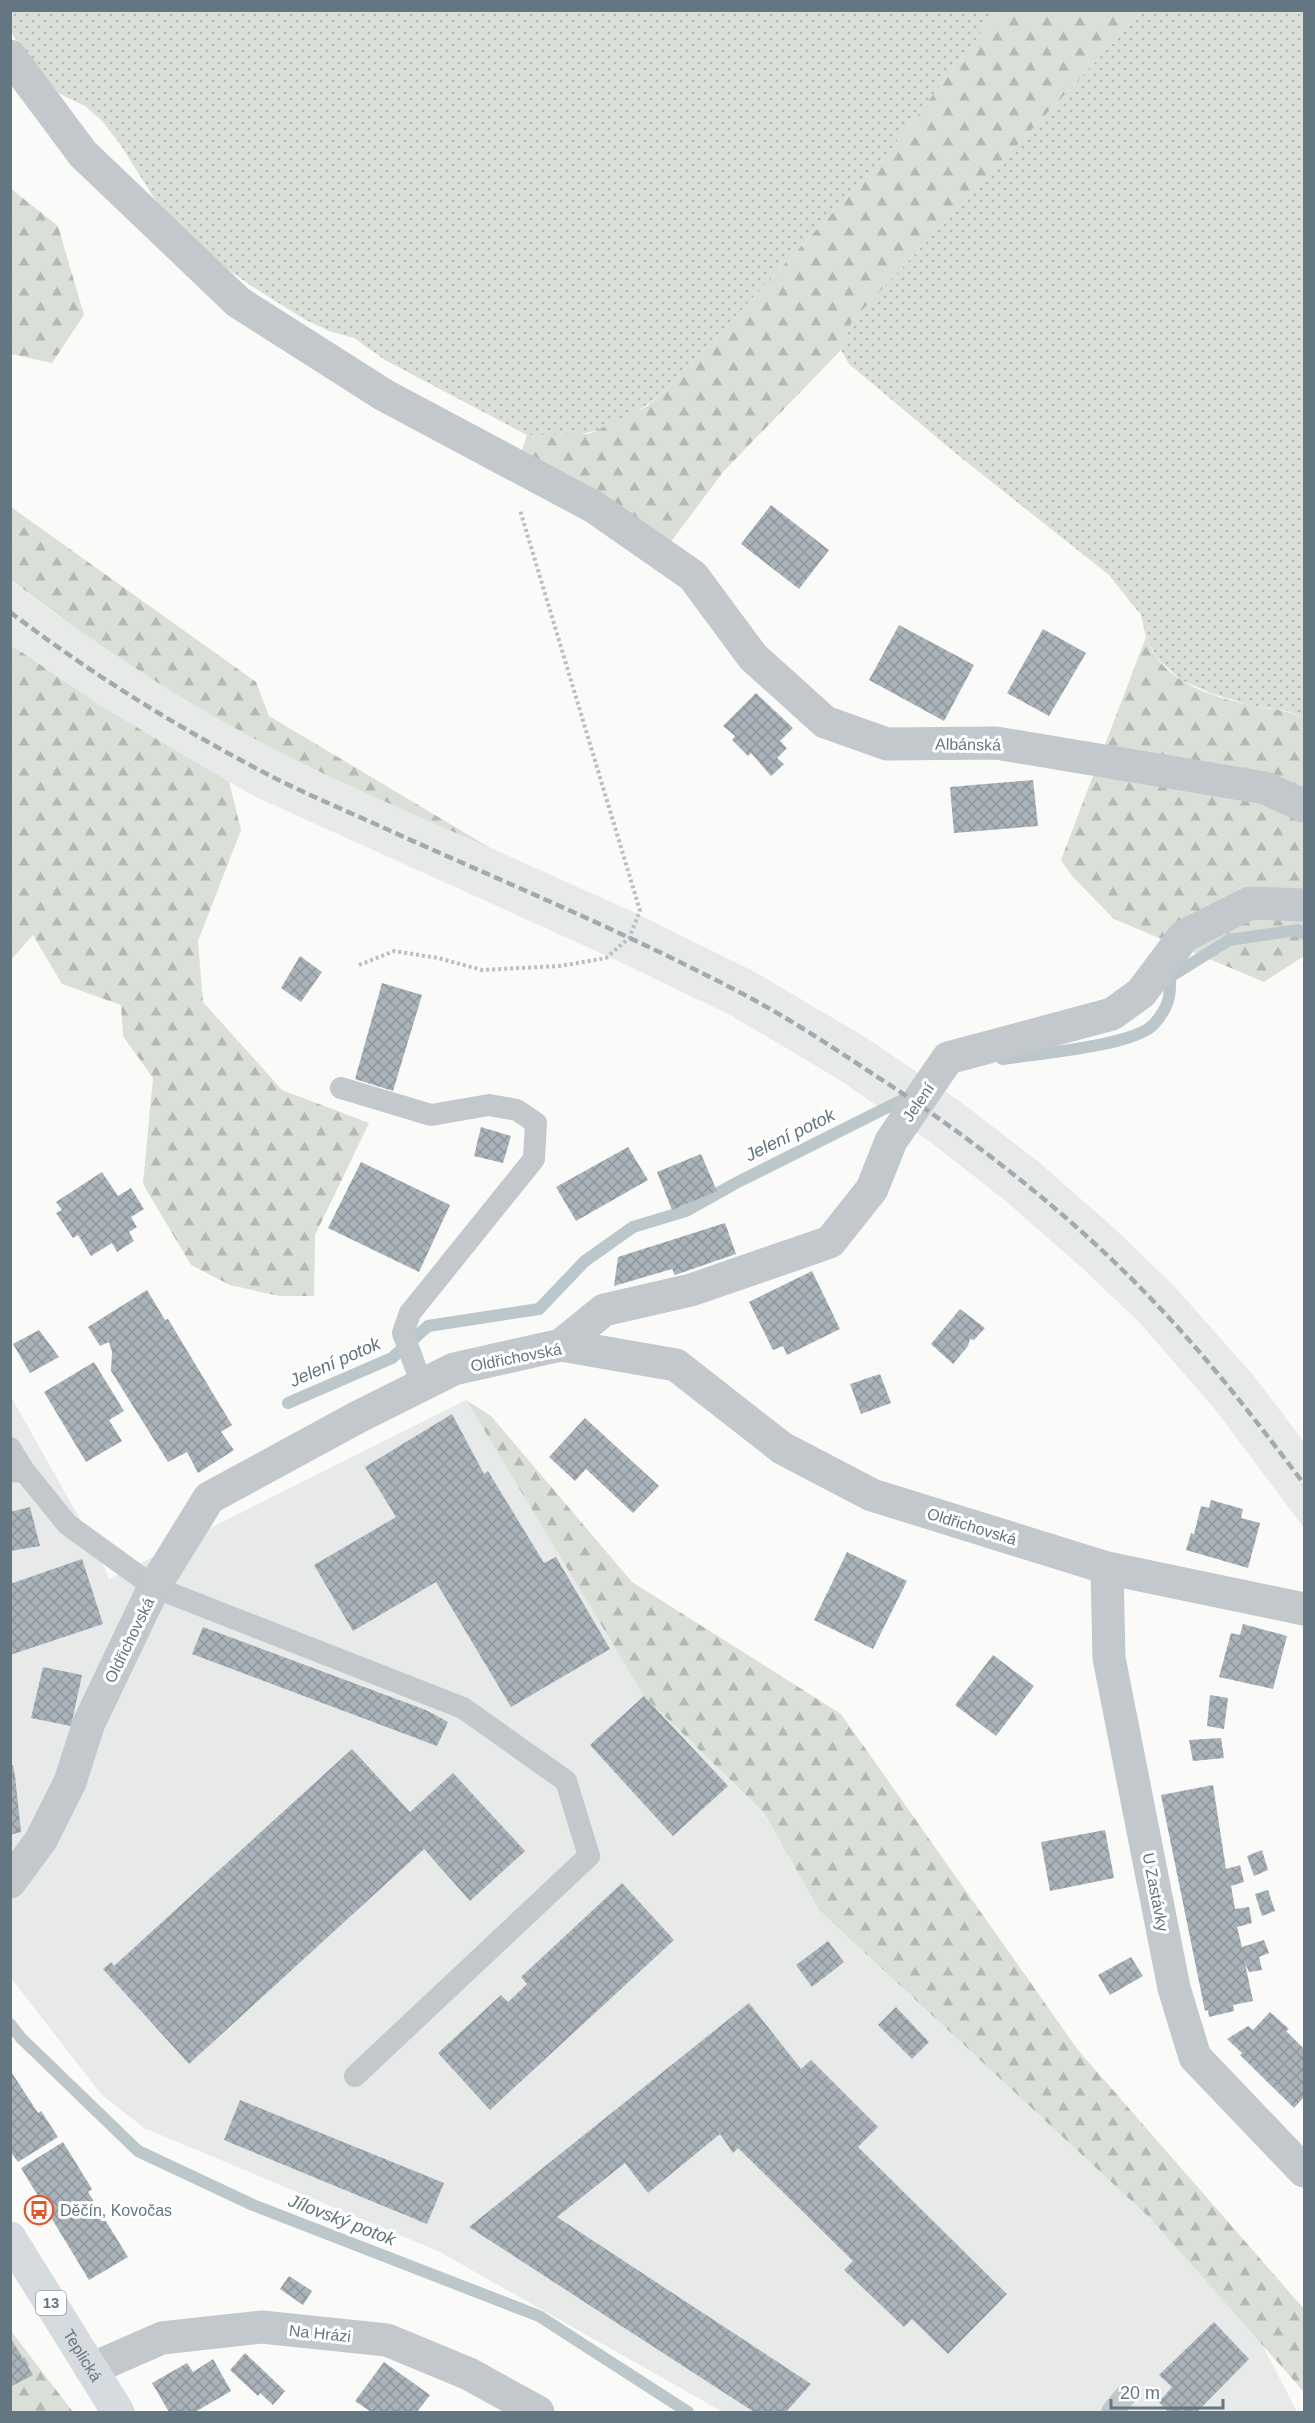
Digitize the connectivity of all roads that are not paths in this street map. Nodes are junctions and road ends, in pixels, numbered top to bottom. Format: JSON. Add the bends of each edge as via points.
{"nodes":[{"id":1,"x":10,"y":56,"type":"edge"},
{"id":2,"x":1305,"y":806,"type":"edge"},
{"id":3,"x":1305,"y":905,"type":"edge"},
{"id":4,"x":341,"y":1088,"type":"dead end"},
{"id":5,"x":561,"y":1345,"type":"junction"},
{"id":6,"x":417,"y":1370,"type":"junction"},
{"id":7,"x":10,"y":1448,"type":"edge"},
{"id":8,"x":18,"y":1472,"type":"edge"},
{"id":9,"x":1107,"y":1568,"type":"junction"},
{"id":10,"x":154,"y":1587,"type":"junction"},
{"id":11,"x":1305,"y":1609,"type":"edge"},
{"id":12,"x":10,"y":1882,"type":"edge"},
{"id":13,"x":355,"y":2076,"type":"dead end"},
{"id":14,"x":1305,"y":2171,"type":"edge"},
{"id":15,"x":10,"y":2238,"type":"edge"},
{"id":16,"x":91,"y":2369,"type":"junction"},
{"id":17,"x":118,"y":2412,"type":"edge"},
{"id":18,"x":538,"y":2412,"type":"edge"}],
"edges":[{"from":1,"to":2,"type":"street","name":"Albánská","via":[[83,154],[238,302],[384,395],[594,507],[693,576],[753,657],[825,722],[887,744],[996,743],[1265,788]]},
{"from":3,"to":5,"type":"street","name":"Jelení","via":[[1250,903],[1184,936],[1141,993],[1112,1014],[948,1058],[891,1141],[872,1190],[830,1242],[691,1290],[604,1310]]},
{"from":4,"to":6,"type":"lane","via":[[431,1115],[489,1105],[517,1110],[536,1123],[534,1159],[410,1313],[403,1333]]},
{"from":5,"to":6,"type":"street","name":"Oldřichovská","via":[[454,1369]]},
{"from":5,"to":9,"type":"street","name":"Oldřichovská","via":[[676,1365],[782,1448],[872,1495]]},
{"from":6,"to":10,"type":"street","name":"Oldřichovská","via":[[209,1498]]},
{"from":7,"to":8,"type":"lane"},
{"from":8,"to":10,"type":"lane","via":[[67,1524]]},
{"from":9,"to":11,"type":"street","name":"Oldřichovská"},
{"from":9,"to":14,"type":"street","name":"U Zastávky","via":[[1109,1658],[1174,1988],[1195,2057]]},
{"from":10,"to":12,"type":"street","name":"Oldřichovská","via":[[89,1723],[70,1782],[41,1840]]},
{"from":10,"to":13,"type":"lane","via":[[463,1708],[566,1781],[589,1856]]},
{"from":15,"to":16,"type":"main road","name":"Teplická","number":"13"},
{"from":16,"to":17,"type":"main road","name":"Teplická","number":"13"},
{"from":16,"to":18,"type":"street","name":"Na Hrázi","via":[[162,2338],[261,2327],[387,2340],[469,2374]]}]}
